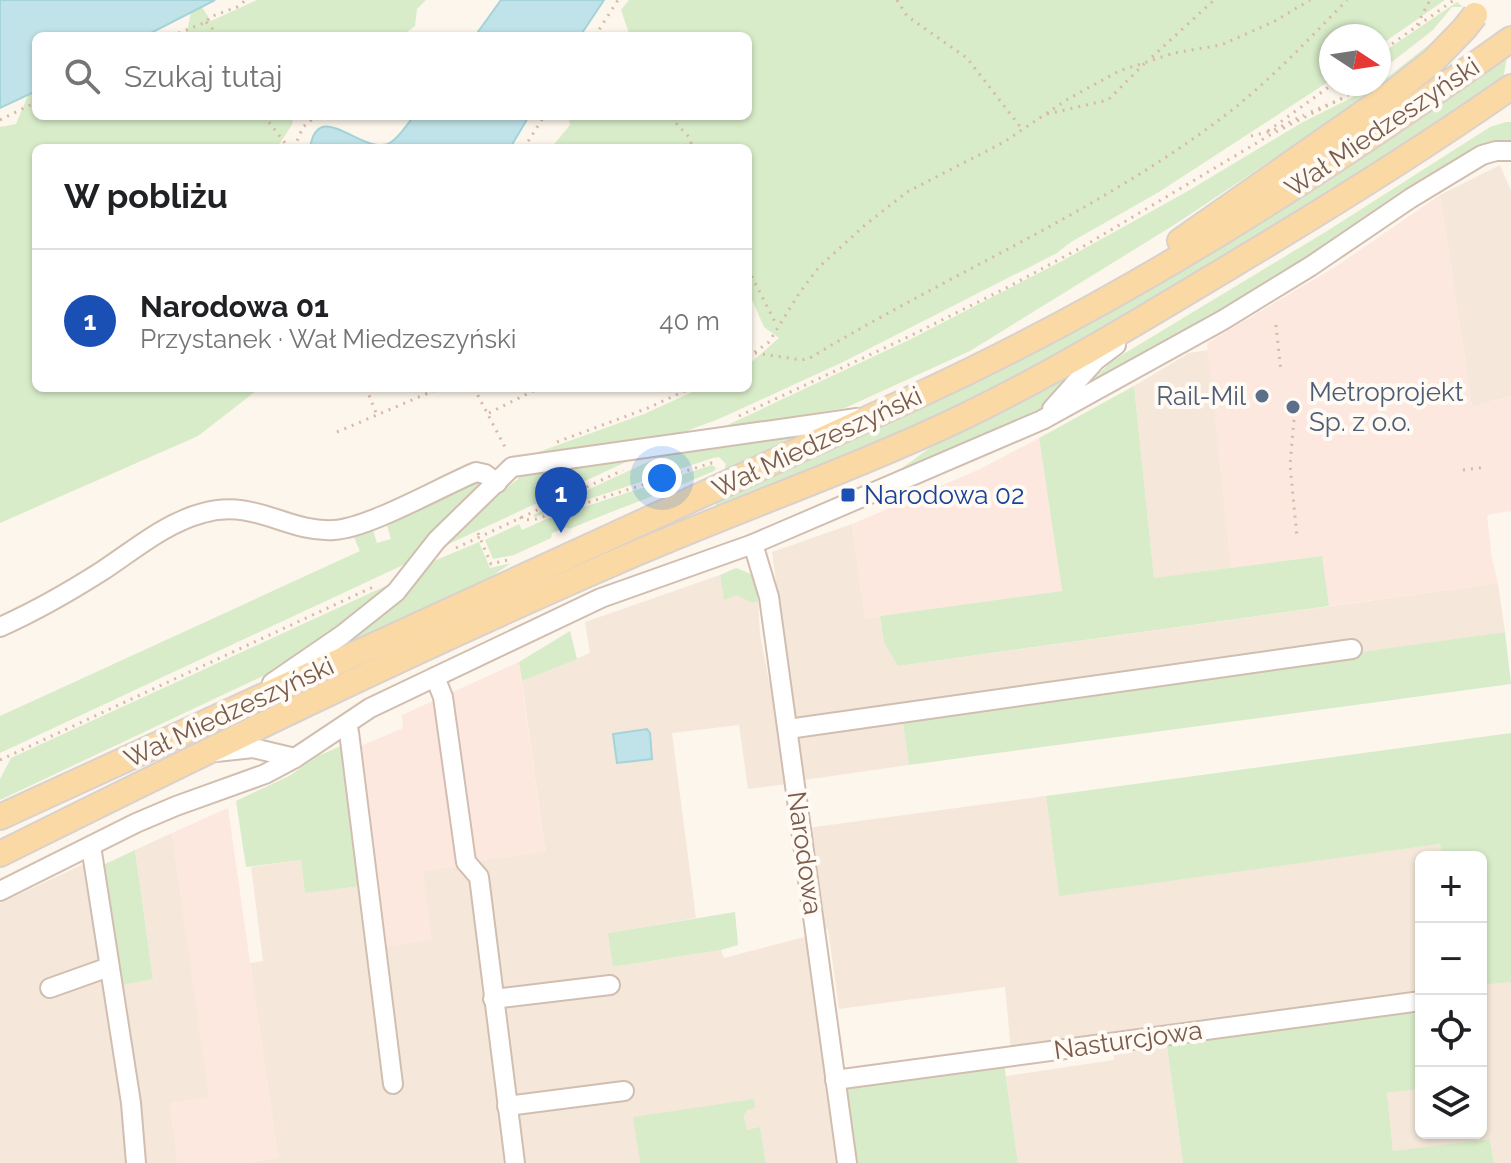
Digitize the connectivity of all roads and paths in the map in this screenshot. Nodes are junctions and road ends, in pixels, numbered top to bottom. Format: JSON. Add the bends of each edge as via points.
{"nodes":[{"id":1,"x":246,"y":0,"type":"edge"},
{"id":2,"x":618,"y":0,"type":"edge"},
{"id":3,"x":897,"y":0,"type":"edge"},
{"id":4,"x":1214,"y":0,"type":"edge"},
{"id":5,"x":1310,"y":0,"type":"edge"},
{"id":6,"x":1347,"y":0,"type":"edge"},
{"id":7,"x":1430,"y":0,"type":"edge"},
{"id":8,"x":1454,"y":0,"type":"edge"},
{"id":9,"x":1474,"y":15,"type":"edge"},
{"id":10,"x":206,"y":22,"type":"junction"},
{"id":11,"x":1416,"y":28,"type":"junction"},
{"id":12,"x":181,"y":32,"type":"edge"},
{"id":13,"x":215,"y":32,"type":"edge"},
{"id":14,"x":598,"y":32,"type":"edge"},
{"id":15,"x":1511,"y":39,"type":"edge"},
{"id":16,"x":1391,"y":45,"type":"edge"},
{"id":17,"x":1150,"y":59,"type":"junction"},
{"id":18,"x":1511,"y":87,"type":"edge"},
{"id":19,"x":1319,"y":95,"type":"edge"},
{"id":20,"x":1348,"y":96,"type":"dead end"},
{"id":21,"x":32,"y":104,"type":"edge"},
{"id":22,"x":1043,"y":115,"type":"junction"},
{"id":23,"x":0,"y":120,"type":"edge"},
{"id":24,"x":268,"y":120,"type":"edge"},
{"id":25,"x":311,"y":120,"type":"edge"},
{"id":26,"x":542,"y":120,"type":"edge"},
{"id":27,"x":674,"y":120,"type":"edge"},
{"id":28,"x":1022,"y":129,"type":"junction"},
{"id":29,"x":1266,"y":135,"type":"junction"},
{"id":30,"x":1251,"y":136,"type":"dead end"},
{"id":31,"x":288,"y":144,"type":"edge"},
{"id":32,"x":294,"y":144,"type":"edge"},
{"id":33,"x":526,"y":144,"type":"edge"},
{"id":34,"x":692,"y":144,"type":"edge"},
{"id":35,"x":1511,"y":151,"type":"edge"},
{"id":36,"x":1219,"y":165,"type":"dead end"},
{"id":37,"x":752,"y":277,"type":"edge"},
{"id":38,"x":1103,"y":302,"type":"junction"},
{"id":39,"x":1171,"y":303,"type":"junction"},
{"id":40,"x":1276,"y":325,"type":"dead end"},
{"id":41,"x":778,"y":327,"type":"junction"},
{"id":42,"x":755,"y":353,"type":"junction"},
{"id":43,"x":752,"y":355,"type":"edge"},
{"id":44,"x":1281,"y":372,"type":"dead end"},
{"id":45,"x":368,"y":392,"type":"edge"},
{"id":46,"x":431,"y":392,"type":"edge"},
{"id":47,"x":476,"y":392,"type":"edge"},
{"id":48,"x":531,"y":392,"type":"edge"},
{"id":49,"x":682,"y":392,"type":"edge"},
{"id":50,"x":488,"y":414,"type":"junction"},
{"id":51,"x":377,"y":415,"type":"junction"},
{"id":52,"x":876,"y":415,"type":"junction"},
{"id":53,"x":1042,"y":420,"type":"junction"},
{"id":54,"x":1294,"y":420,"type":"dead end"},
{"id":55,"x":337,"y":432,"type":"dead end"},
{"id":56,"x":548,"y":445,"type":"dead end"},
{"id":57,"x":505,"y":447,"type":"dead end"},
{"id":58,"x":1486,"y":467,"type":"dead end"},
{"id":59,"x":1463,"y":470,"type":"dead end"},
{"id":60,"x":497,"y":483,"type":"junction"},
{"id":61,"x":478,"y":533,"type":"dead end"},
{"id":62,"x":1297,"y":537,"type":"dead end"},
{"id":63,"x":753,"y":544,"type":"junction"},
{"id":64,"x":491,"y":564,"type":"dead end"},
{"id":65,"x":0,"y":627,"type":"edge"},
{"id":66,"x":1352,"y":649,"type":"dead end"},
{"id":67,"x":435,"y":677,"type":"junction"},
{"id":68,"x":233,"y":710,"type":"junction"},
{"id":69,"x":69,"y":728,"type":"dead end"},
{"id":70,"x":788,"y":729,"type":"junction"},
{"id":71,"x":349,"y":732,"type":"dead end"},
{"id":72,"x":201,"y":754,"type":"junction"},
{"id":73,"x":295,"y":758,"type":"junction"},
{"id":74,"x":0,"y":760,"type":"edge"},
{"id":75,"x":0,"y":817,"type":"edge"},
{"id":76,"x":91,"y":846,"type":"junction"},
{"id":77,"x":0,"y":854,"type":"edge"},
{"id":78,"x":0,"y":891,"type":"edge"},
{"id":79,"x":109,"y":967,"type":"junction"},
{"id":80,"x":610,"y":985,"type":"dead end"},
{"id":81,"x":50,"y":988,"type":"dead end"},
{"id":82,"x":493,"y":999,"type":"junction"},
{"id":83,"x":1415,"y":1002,"type":"edge"},
{"id":84,"x":835,"y":1080,"type":"junction"},
{"id":85,"x":393,"y":1084,"type":"dead end"},
{"id":86,"x":624,"y":1091,"type":"dead end"},
{"id":87,"x":507,"y":1106,"type":"junction"},
{"id":88,"x":136,"y":1163,"type":"edge"},
{"id":89,"x":515,"y":1163,"type":"edge"},
{"id":90,"x":847,"y":1163,"type":"edge"}],
"edges":[{"from":1,"to":10,"type":"path"},
{"from":2,"to":14,"type":"path"},
{"from":3,"to":28,"type":"path","via":[[907,16],[967,58]]},
{"from":4,"to":17,"type":"path"},
{"from":5,"to":17,"type":"path","via":[[1221,45]]},
{"from":6,"to":42,"type":"path","via":[[1221,119],[1036,236],[810,358]]},
{"from":7,"to":11,"type":"path"},
{"from":8,"to":11,"type":"path"},
{"from":9,"to":38,"type":"main road","via":[[1433,61],[1399,88],[1185,236]]},
{"from":10,"to":12,"type":"path"},
{"from":10,"to":13,"type":"path"},
{"from":11,"to":16,"type":"path"},
{"from":15,"to":38,"type":"main road","name":"Wał Miedzeszyński","via":[[1294,187]]},
{"from":17,"to":22,"type":"path"},
{"from":17,"to":22,"type":"path","via":[[1108,100]]},
{"from":18,"to":39,"type":"main road","name":"Wał Miedzeszyński","via":[[1379,176]]},
{"from":19,"to":29,"type":"path"},
{"from":20,"to":29,"type":"path"},
{"from":21,"to":23,"type":"path"},
{"from":22,"to":28,"type":"path"},
{"from":24,"to":31,"type":"path"},
{"from":25,"to":32,"type":"path"},
{"from":26,"to":33,"type":"path"},
{"from":27,"to":34,"type":"path"},
{"from":28,"to":41,"type":"path","via":[[907,192],[865,225],[819,267]]},
{"from":29,"to":30,"type":"path"},
{"from":29,"to":36,"type":"path"},
{"from":35,"to":53,"type":"street","via":[[1482,155],[1223,320]]},
{"from":37,"to":41,"type":"path"},
{"from":38,"to":52,"type":"main road","name":"Wał Miedzeszyński"},
{"from":39,"to":53,"type":"street","via":[[1096,360]]},
{"from":39,"to":72,"type":"main road","name":"Wał Miedzeszyński","via":[[964,416],[590,573]]},
{"from":40,"to":44,"type":"path"},
{"from":41,"to":42,"type":"path"},
{"from":42,"to":43,"type":"path"},
{"from":45,"to":51,"type":"path"},
{"from":46,"to":51,"type":"path"},
{"from":47,"to":50,"type":"path"},
{"from":48,"to":50,"type":"path"},
{"from":49,"to":56,"type":"path"},
{"from":50,"to":57,"type":"path"},
{"from":51,"to":55,"type":"path"},
{"from":52,"to":60,"type":"street","via":[[512,467]]},
{"from":52,"to":68,"type":"main road","name":"Wał Miedzeszyński"},
{"from":53,"to":63,"type":"street"},
{"from":54,"to":62,"type":"path","via":[[1290,465]]},
{"from":58,"to":59,"type":"path"},
{"from":60,"to":65,"type":"street","via":[[476,472],[391,511],[333,530],[243,508],[199,514],[152,536],[56,600]]},
{"from":60,"to":68,"type":"street","via":[[437,540],[396,592]]},
{"from":61,"to":64,"type":"path"},
{"from":63,"to":67,"type":"street","via":[[601,598]]},
{"from":63,"to":70,"type":"street","name":"Narodowa","via":[[769,597]]},
{"from":66,"to":70,"type":"street"},
{"from":67,"to":73,"type":"street","via":[[370,708]]},
{"from":67,"to":82,"type":"street","via":[[443,697],[466,862],[479,877]]},
{"from":68,"to":75,"type":"main road","name":"Wał Miedzeszyński"},
{"from":69,"to":74,"type":"path"},
{"from":70,"to":84,"type":"street","name":"Narodowa"},
{"from":71,"to":85,"type":"street"},
{"from":72,"to":73,"type":"street","via":[[253,748]]},
{"from":72,"to":77,"type":"main road","name":"Wał Miedzeszyński"},
{"from":73,"to":76,"type":"street"},
{"from":76,"to":78,"type":"street"},
{"from":76,"to":79,"type":"street"},
{"from":79,"to":81,"type":"street"},
{"from":79,"to":88,"type":"street"},
{"from":80,"to":82,"type":"street"},
{"from":82,"to":87,"type":"street"},
{"from":83,"to":84,"type":"street","name":"Nasturcjowa"},
{"from":84,"to":90,"type":"street","name":"Narodowa"},
{"from":86,"to":87,"type":"street"},
{"from":87,"to":89,"type":"street"}]}
